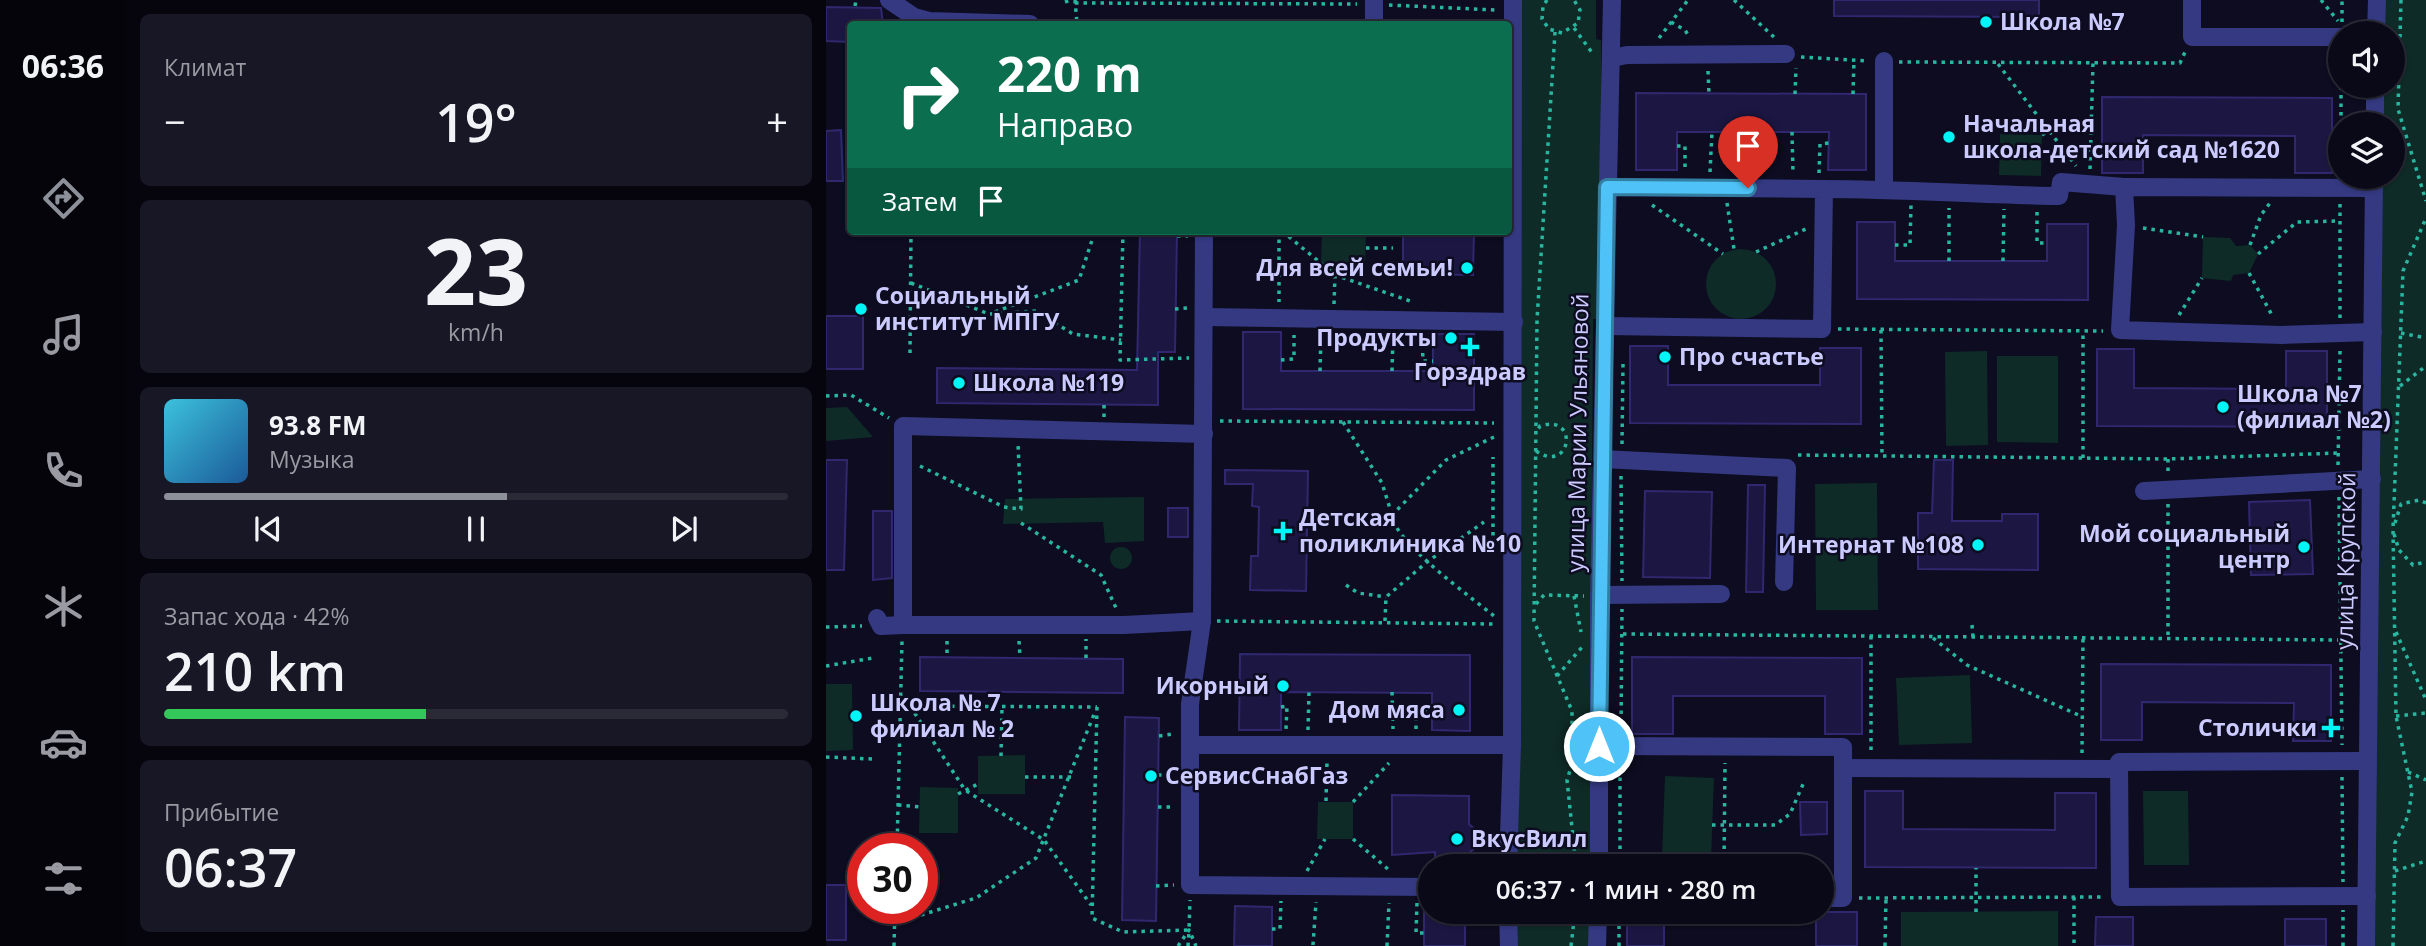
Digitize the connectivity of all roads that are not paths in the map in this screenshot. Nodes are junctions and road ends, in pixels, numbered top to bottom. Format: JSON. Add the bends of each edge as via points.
{"nodes":[{"id":1,"x":889,"y":0,"type":"edge"},
{"id":2,"x":1513,"y":0,"type":"edge"},
{"id":3,"x":1612,"y":0,"type":"edge"},
{"id":4,"x":2192,"y":0,"type":"edge"},
{"id":5,"x":2376,"y":0,"type":"edge"},
{"id":6,"x":1373,"y":2,"type":"edge"},
{"id":7,"x":929,"y":21,"type":"edge"},
{"id":8,"x":1374,"y":21,"type":"edge"},
{"id":9,"x":1511,"y":21,"type":"edge"},
{"id":10,"x":2376,"y":21,"type":"edge"},
{"id":11,"x":2328,"y":37,"type":"edge"},
{"id":12,"x":1791,"y":55,"type":"road end"},
{"id":13,"x":1604,"y":58,"type":"junction"},
{"id":14,"x":1884,"y":61,"type":"road end"},
{"id":15,"x":1615,"y":187,"type":"junction"},
{"id":16,"x":2124,"y":187,"type":"junction"},
{"id":17,"x":2328,"y":187,"type":"edge"},
{"id":18,"x":1822,"y":189,"type":"junction"},
{"id":19,"x":1884,"y":189,"type":"junction"},
{"id":20,"x":2374,"y":189,"type":"edge"},
{"id":21,"x":1512,"y":222,"type":"edge"},
{"id":22,"x":1204,"y":235,"type":"edge"},
{"id":23,"x":1204,"y":317,"type":"junction"},
{"id":24,"x":1514,"y":321,"type":"junction"},
{"id":25,"x":1606,"y":326,"type":"junction"},
{"id":26,"x":2373,"y":332,"type":"junction"},
{"id":27,"x":1204,"y":427,"type":"junction"},
{"id":28,"x":1602,"y":459,"type":"junction"},
{"id":29,"x":2372,"y":479,"type":"junction"},
{"id":30,"x":2144,"y":491,"type":"dead end"},
{"id":31,"x":1784,"y":582,"type":"dead end"},
{"id":32,"x":1721,"y":594,"type":"dead end"},
{"id":33,"x":1594,"y":595,"type":"junction"},
{"id":34,"x":1202,"y":621,"type":"junction"},
{"id":35,"x":879,"y":622,"type":"road end"},
{"id":36,"x":903,"y":625,"type":"junction"},
{"id":37,"x":1190,"y":745,"type":"junction"},
{"id":38,"x":1512,"y":745,"type":"junction"},
{"id":39,"x":1599,"y":746,"type":"junction"},
{"id":40,"x":2368,"y":761,"type":"junction"},
{"id":41,"x":1843,"y":768,"type":"junction"},
{"id":42,"x":2119,"y":769,"type":"junction"},
{"id":43,"x":1508,"y":854,"type":"edge"},
{"id":44,"x":1599,"y":854,"type":"edge"},
{"id":45,"x":1418,"y":887,"type":"edge"},
{"id":46,"x":2367,"y":896,"type":"junction"},
{"id":47,"x":1834,"y":898,"type":"edge"},
{"id":48,"x":1508,"y":924,"type":"edge"},
{"id":49,"x":1598,"y":924,"type":"edge"},
{"id":50,"x":1509,"y":946,"type":"edge"},
{"id":51,"x":1597,"y":946,"type":"edge"},
{"id":52,"x":2366,"y":946,"type":"edge"}],
"edges":[{"from":1,"to":7,"type":"street"},
{"from":2,"to":9,"type":"street"},
{"from":3,"to":13,"type":"street","name":"улица Марии Ульяновой"},
{"from":4,"to":11,"type":"street","via":[[2192,37]]},
{"from":5,"to":10,"type":"street"},
{"from":6,"to":8,"type":"street"},
{"from":12,"to":13,"type":"street"},
{"from":13,"to":15,"type":"street","name":"улица Марии Ульяновой"},
{"from":14,"to":19,"type":"street"},
{"from":15,"to":18,"type":"street"},
{"from":15,"to":25,"type":"street","name":"улица Марии Ульяновой"},
{"from":16,"to":17,"type":"street"},
{"from":16,"to":19,"type":"street","via":[[2061,182],[2059,196]]},
{"from":16,"to":26,"type":"street","via":[[2120,330],[2282,335]]},
{"from":18,"to":19,"type":"street"},
{"from":18,"to":25,"type":"street","via":[[1822,329]]},
{"from":20,"to":26,"type":"street","name":"улица Крупской"},
{"from":21,"to":24,"type":"street"},
{"from":22,"to":23,"type":"street"},
{"from":23,"to":24,"type":"street"},
{"from":23,"to":27,"type":"street"},
{"from":24,"to":38,"type":"street"},
{"from":25,"to":28,"type":"street","name":"улица Марии Ульяновой"},
{"from":26,"to":29,"type":"street","name":"улица Крупской"},
{"from":27,"to":34,"type":"street"},
{"from":27,"to":36,"type":"street","via":[[903,426]]},
{"from":28,"to":31,"type":"street","via":[[1787,468]]},
{"from":28,"to":33,"type":"street","name":"улица Марии Ульяновой"},
{"from":29,"to":30,"type":"street"},
{"from":29,"to":40,"type":"street","name":"улица Крупской"},
{"from":32,"to":33,"type":"street"},
{"from":33,"to":39,"type":"street","name":"улица Марии Ульяновой"},
{"from":34,"to":36,"type":"street"},
{"from":34,"to":37,"type":"street","via":[[1190,704]]},
{"from":35,"to":36,"type":"street"},
{"from":37,"to":38,"type":"street"},
{"from":37,"to":45,"type":"street","via":[[1191,885]]},
{"from":38,"to":43,"type":"street"},
{"from":39,"to":41,"type":"street","via":[[1843,747]]},
{"from":39,"to":44,"type":"street","name":"улица Марии Ульяновой"},
{"from":40,"to":42,"type":"street","via":[[2119,762]]},
{"from":40,"to":46,"type":"street","name":"улица Крупской"},
{"from":41,"to":42,"type":"street"},
{"from":41,"to":47,"type":"street","via":[[1843,898]]},
{"from":42,"to":46,"type":"street","via":[[2120,897]]},
{"from":46,"to":52,"type":"street","name":"улица Крупской"},
{"from":48,"to":50,"type":"street"},
{"from":49,"to":51,"type":"street"}]}
